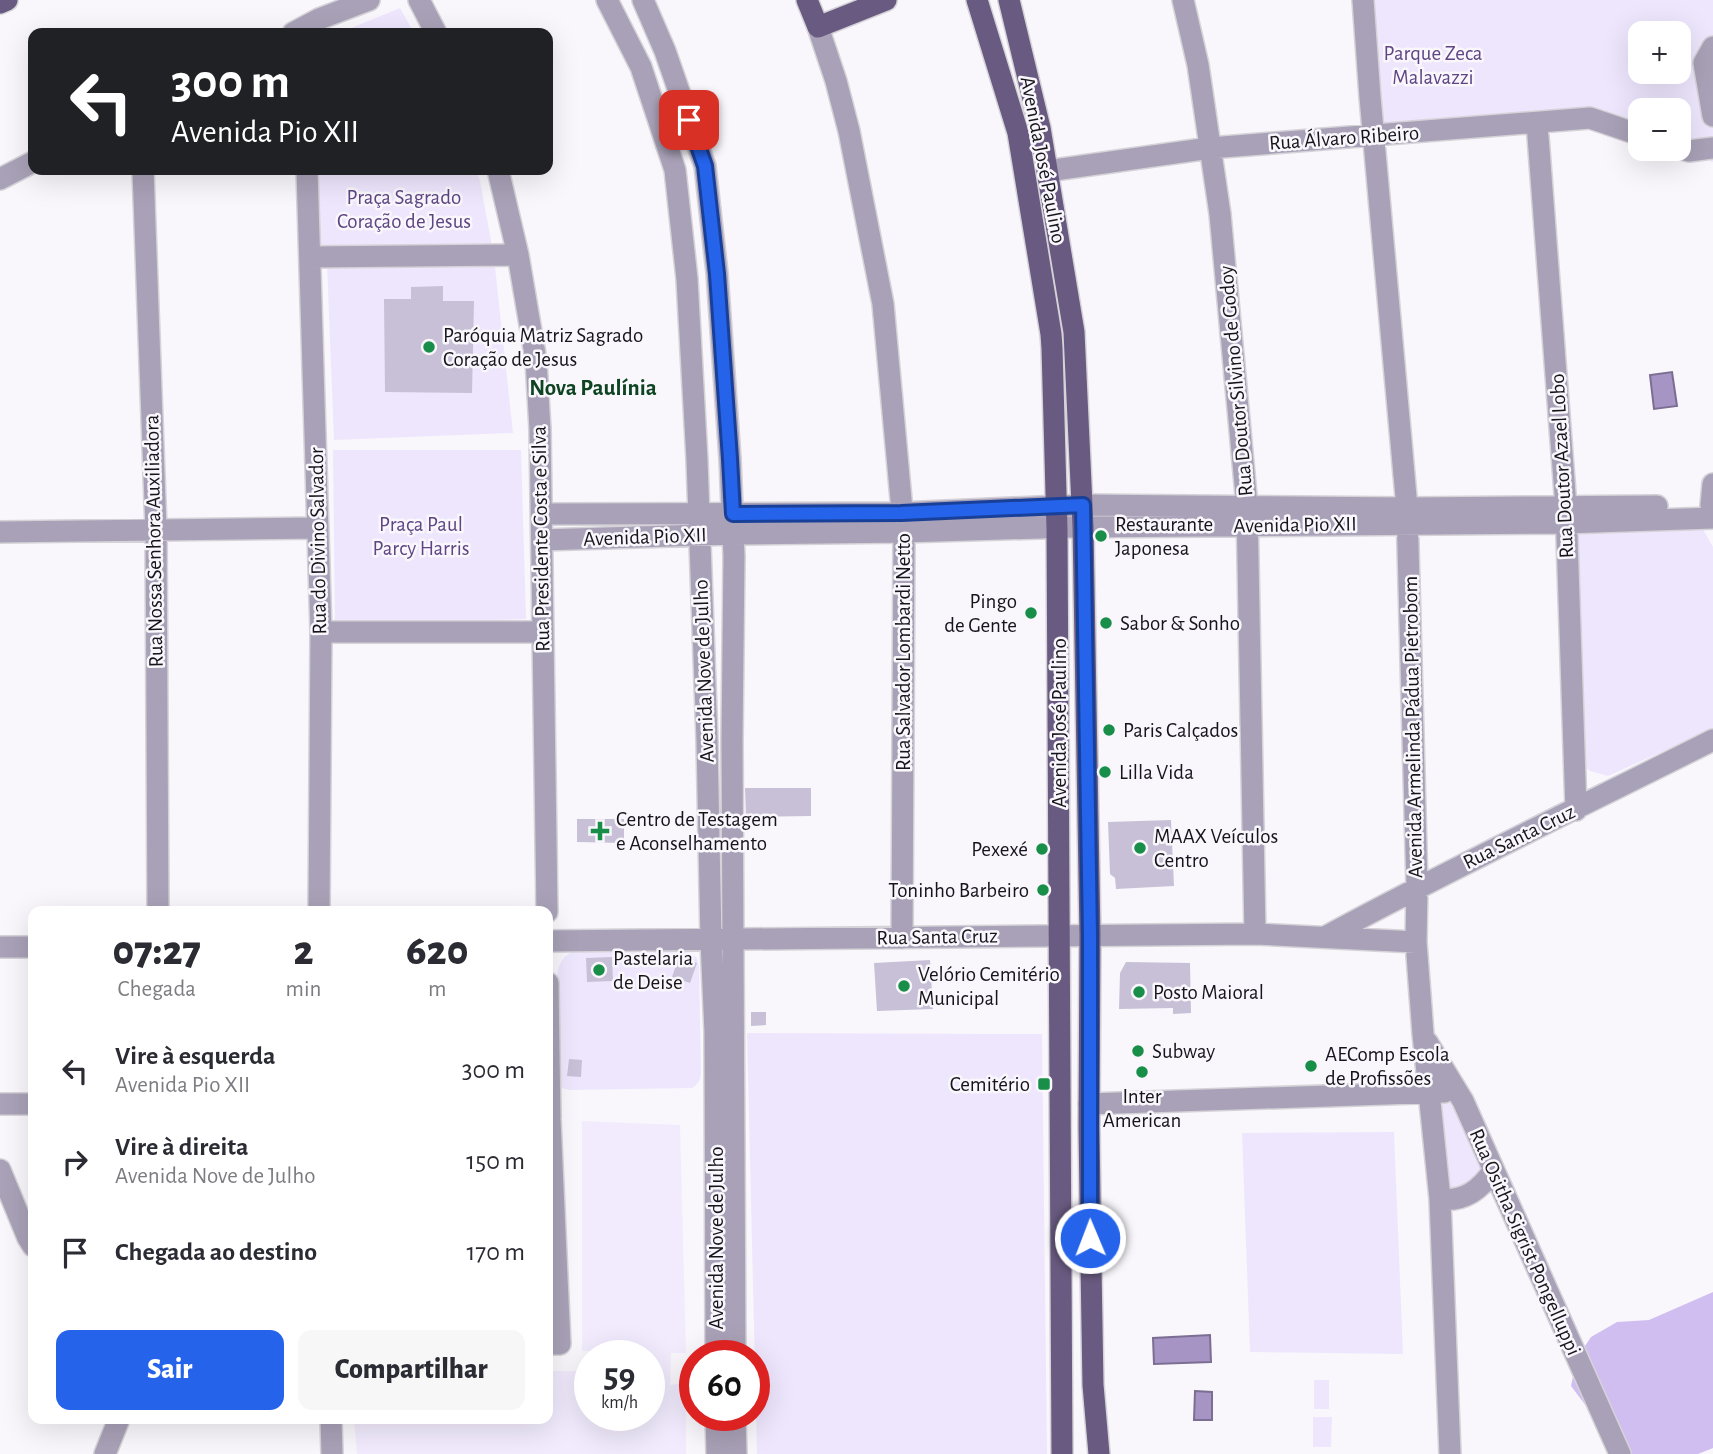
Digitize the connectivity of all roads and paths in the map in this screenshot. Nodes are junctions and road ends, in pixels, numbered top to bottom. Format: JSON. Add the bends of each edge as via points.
{"nodes":[{"id":1,"x":7,"y":0,"type":"edge"},
{"id":2,"x":369,"y":0,"type":"edge"},
{"id":3,"x":419,"y":0,"type":"edge"},
{"id":4,"x":607,"y":0,"type":"edge"},
{"id":5,"x":643,"y":0,"type":"edge"},
{"id":6,"x":807,"y":0,"type":"edge"},
{"id":7,"x":886,"y":0,"type":"edge"},
{"id":8,"x":977,"y":0,"type":"edge"},
{"id":9,"x":1009,"y":0,"type":"edge"},
{"id":10,"x":1183,"y":0,"type":"edge"},
{"id":11,"x":1363,"y":0,"type":"edge"},
{"id":12,"x":0,"y":4,"type":"edge"},
{"id":13,"x":818,"y":27,"type":"junction"},
{"id":14,"x":305,"y":28,"type":"edge"},
{"id":15,"x":433,"y":28,"type":"edge"},
{"id":16,"x":1713,"y":47,"type":"edge"},
{"id":17,"x":1713,"y":116,"type":"edge"},
{"id":18,"x":1537,"y":123,"type":"junction"},
{"id":19,"x":1628,"y":131,"type":"edge"},
{"id":20,"x":1374,"y":136,"type":"junction"},
{"id":21,"x":1210,"y":148,"type":"junction"},
{"id":22,"x":1713,"y":148,"type":"edge"},
{"id":23,"x":1691,"y":151,"type":"edge"},
{"id":24,"x":28,"y":165,"type":"edge"},
{"id":25,"x":1047,"y":171,"type":"junction"},
{"id":26,"x":143,"y":175,"type":"edge"},
{"id":27,"x":307,"y":175,"type":"edge"},
{"id":28,"x":499,"y":175,"type":"edge"},
{"id":29,"x":0,"y":179,"type":"edge"},
{"id":30,"x":518,"y":255,"type":"junction"},
{"id":31,"x":310,"y":257,"type":"junction"},
{"id":32,"x":1083,"y":505,"type":"junction"},
{"id":33,"x":1713,"y":505,"type":"edge"},
{"id":34,"x":1057,"y":506,"type":"junction"},
{"id":35,"x":542,"y":514,"type":"junction"},
{"id":36,"x":1566,"y":515,"type":"junction"},
{"id":37,"x":1247,"y":516,"type":"junction"},
{"id":38,"x":1407,"y":516,"type":"junction"},
{"id":39,"x":995,"y":519,"type":"junction"},
{"id":40,"x":902,"y":523,"type":"junction"},
{"id":41,"x":733,"y":524,"type":"junction"},
{"id":42,"x":699,"y":525,"type":"junction"},
{"id":43,"x":1083,"y":527,"type":"junction"},
{"id":44,"x":318,"y":528,"type":"junction"},
{"id":45,"x":1057,"y":528,"type":"junction"},
{"id":46,"x":156,"y":530,"type":"junction"},
{"id":47,"x":0,"y":532,"type":"edge"},
{"id":48,"x":542,"y":540,"type":"junction"},
{"id":49,"x":321,"y":632,"type":"junction"},
{"id":50,"x":543,"y":632,"type":"junction"},
{"id":51,"x":1713,"y":740,"type":"edge"},
{"id":52,"x":1576,"y":810,"type":"junction"},
{"id":53,"x":1417,"y":887,"type":"junction"},
{"id":54,"x":158,"y":906,"type":"edge"},
{"id":55,"x":318,"y":906,"type":"edge"},
{"id":56,"x":547,"y":906,"type":"edge"},
{"id":57,"x":1255,"y":934,"type":"junction"},
{"id":58,"x":1090,"y":935,"type":"junction"},
{"id":59,"x":1060,"y":936,"type":"junction"},
{"id":60,"x":902,"y":937,"type":"junction"},
{"id":61,"x":1325,"y":937,"type":"junction"},
{"id":62,"x":733,"y":939,"type":"junction"},
{"id":63,"x":710,"y":940,"type":"junction"},
{"id":64,"x":553,"y":941,"type":"edge"},
{"id":65,"x":1416,"y":942,"type":"junction"},
{"id":66,"x":0,"y":947,"type":"edge"},
{"id":67,"x":28,"y":947,"type":"edge"},
{"id":68,"x":1423,"y":1034,"type":"junction"},
{"id":69,"x":1430,"y":1091,"type":"junction"},
{"id":70,"x":1463,"y":1101,"type":"junction"},
{"id":71,"x":0,"y":1104,"type":"edge"},
{"id":72,"x":28,"y":1104,"type":"edge"},
{"id":73,"x":1089,"y":1104,"type":"junction"},
{"id":74,"x":0,"y":1170,"type":"edge"},
{"id":75,"x":1493,"y":1171,"type":"junction"},
{"id":76,"x":1440,"y":1199,"type":"junction"},
{"id":77,"x":28,"y":1238,"type":"edge"},
{"id":78,"x":553,"y":1288,"type":"edge"},
{"id":79,"x":725,"y":1325,"type":"junction"},
{"id":80,"x":721,"y":1340,"type":"edge"},
{"id":81,"x":730,"y":1340,"type":"edge"},
{"id":82,"x":554,"y":1344,"type":"edge"},
{"id":83,"x":116,"y":1424,"type":"edge"},
{"id":84,"x":331,"y":1424,"type":"edge"},
{"id":85,"x":723,"y":1431,"type":"edge"},
{"id":86,"x":729,"y":1431,"type":"edge"},
{"id":87,"x":105,"y":1454,"type":"edge"},
{"id":88,"x":332,"y":1454,"type":"edge"},
{"id":89,"x":717,"y":1454,"type":"edge"},
{"id":90,"x":736,"y":1454,"type":"edge"},
{"id":91,"x":1062,"y":1454,"type":"edge"},
{"id":92,"x":1099,"y":1454,"type":"edge"},
{"id":93,"x":1450,"y":1454,"type":"edge"},
{"id":94,"x":1619,"y":1454,"type":"edge"}],
"edges":[{"from":1,"to":12,"type":"main road"},
{"from":2,"to":14,"type":"street"},
{"from":3,"to":15,"type":"street"},
{"from":4,"to":42,"type":"street","name":"Avenida Nove de Julho","via":[[641,67],[675,170],[687,279]]},
{"from":5,"to":41,"type":"street","name":"Avenida Nove de Julho","via":[[705,166],[717,274]]},
{"from":6,"to":13,"type":"main road","name":"Rua Salvador Lombardi Netto"},
{"from":7,"to":13,"type":"main road"},
{"from":8,"to":34,"type":"main road","name":"Avenida José Paulino","via":[[1018,133],[1051,334]]},
{"from":9,"to":25,"type":"main road","name":"Avenida José Paulino"},
{"from":10,"to":21,"type":"street","name":"Rua Doutor Silvino de Godoy"},
{"from":11,"to":20,"type":"street","name":"Avenida Armelinda Pádua Pietrobom"},
{"from":13,"to":40,"type":"street","name":"Rua Salvador Lombardi Netto","via":[[849,131],[883,304]]},
{"from":16,"to":17,"type":"street","via":[[1704,63]]},
{"from":18,"to":19,"type":"street","name":"Rua Álvaro Ribeiro","via":[[1590,118]]},
{"from":18,"to":20,"type":"street","name":"Rua Álvaro Ribeiro"},
{"from":18,"to":36,"type":"street","name":"Rua Doutor Azael Lobo"},
{"from":20,"to":21,"type":"street","name":"Rua Álvaro Ribeiro"},
{"from":20,"to":38,"type":"street","name":"Avenida Armelinda Pádua Pietrobom"},
{"from":21,"to":25,"type":"street","name":"Rua Álvaro Ribeiro"},
{"from":21,"to":37,"type":"street","name":"Rua Doutor Silvino de Godoy"},
{"from":22,"to":23,"type":"street"},
{"from":24,"to":29,"type":"street"},
{"from":25,"to":32,"type":"main road","name":"Avenida José Paulino","via":[[1074,332]]},
{"from":26,"to":46,"type":"street","name":"Rua Nossa Senhora Auxiliadora"},
{"from":27,"to":31,"type":"street","name":"Rua do Divino Salvador"},
{"from":28,"to":30,"type":"street","name":"Rua Presidente Costa e Silva"},
{"from":30,"to":31,"type":"street"},
{"from":30,"to":35,"type":"street","name":"Rua Presidente Costa e Silva","via":[[536,360]]},
{"from":31,"to":44,"type":"street","name":"Rua do Divino Salvador"},
{"from":32,"to":34,"type":"street","name":"Avenida Pio XII"},
{"from":32,"to":37,"type":"street","name":"Avenida Pio XII"},
{"from":32,"to":43,"type":"main road","name":"Avenida José Paulino"},
{"from":33,"to":36,"type":"street","name":"Avenida Pio XII"},
{"from":34,"to":39,"type":"street","name":"Avenida Pio XII"},
{"from":34,"to":45,"type":"main road","name":"Avenida José Paulino"},
{"from":35,"to":42,"type":"street","name":"Avenida Pio XII"},
{"from":35,"to":48,"type":"street","name":"Rua Presidente Costa e Silva"},
{"from":36,"to":38,"type":"street","name":"Avenida Pio XII"},
{"from":36,"to":52,"type":"street","name":"Rua Doutor Azael Lobo"},
{"from":37,"to":38,"type":"street","name":"Avenida Pio XII"},
{"from":37,"to":43,"type":"street","name":"Avenida Pio XII"},
{"from":37,"to":57,"type":"street","name":"Rua Doutor Silvino de Godoy"},
{"from":38,"to":53,"type":"street","name":"Avenida Armelinda Pádua Pietrobom"},
{"from":39,"to":40,"type":"street","name":"Avenida Pio XII"},
{"from":39,"to":45,"type":"street","name":"Avenida Pio XII"},
{"from":40,"to":41,"type":"street","name":"Avenida Pio XII"},
{"from":40,"to":60,"type":"street","name":"Rua Salvador Lombardi Netto"},
{"from":41,"to":42,"type":"street","name":"Avenida Pio XII"},
{"from":41,"to":62,"type":"street","name":"Avenida Nove de Julho"},
{"from":42,"to":48,"type":"street","name":"Avenida Pio XII"},
{"from":42,"to":63,"type":"street","name":"Avenida Nove de Julho"},
{"from":43,"to":45,"type":"street","name":"Avenida Pio XII"},
{"from":43,"to":58,"type":"main road","name":"Avenida José Paulino"},
{"from":44,"to":46,"type":"street"},
{"from":44,"to":49,"type":"street","name":"Rua do Divino Salvador"},
{"from":45,"to":59,"type":"main road","name":"Avenida José Paulino"},
{"from":46,"to":47,"type":"street"},
{"from":46,"to":54,"type":"street","name":"Rua Nossa Senhora Auxiliadora"},
{"from":48,"to":50,"type":"street","name":"Rua Presidente Costa e Silva"},
{"from":49,"to":50,"type":"street"},
{"from":49,"to":55,"type":"street","name":"Rua do Divino Salvador"},
{"from":50,"to":56,"type":"street","name":"Rua Presidente Costa e Silva"},
{"from":51,"to":52,"type":"street","name":"Rua Santa Cruz"},
{"from":52,"to":53,"type":"street","name":"Rua Santa Cruz"},
{"from":53,"to":61,"type":"street","name":"Rua Santa Cruz"},
{"from":53,"to":65,"type":"street","name":"Avenida Armelinda Pádua Pietrobom"},
{"from":57,"to":58,"type":"street","name":"Rua Santa Cruz"},
{"from":57,"to":61,"type":"street","name":"Rua Santa Cruz"},
{"from":58,"to":59,"type":"street","name":"Rua Santa Cruz"},
{"from":58,"to":73,"type":"main road","name":"Avenida José Paulino"},
{"from":59,"to":60,"type":"street","name":"Rua Santa Cruz"},
{"from":59,"to":91,"type":"main road","name":"Avenida José Paulino"},
{"from":60,"to":62,"type":"street","name":"Rua Santa Cruz"},
{"from":61,"to":65,"type":"street","name":"Rua Santa Cruz"},
{"from":62,"to":63,"type":"street","name":"Rua Santa Cruz"},
{"from":62,"to":79,"type":"street","name":"Avenida Nove de Julho"},
{"from":63,"to":64,"type":"street","name":"Rua Santa Cruz"},
{"from":63,"to":79,"type":"street","name":"Avenida Nove de Julho"},
{"from":65,"to":68,"type":"street","name":"Avenida Armelinda Pádua Pietrobom"},
{"from":66,"to":67,"type":"street"},
{"from":68,"to":69,"type":"street","name":"Avenida Armelinda Pádua Pietrobom"},
{"from":68,"to":70,"type":"street","name":"Rua Ositha Sigrist Pongelluppi"},
{"from":69,"to":70,"type":"street"},
{"from":69,"to":73,"type":"street"},
{"from":69,"to":76,"type":"street","name":"Avenida Armelinda Pádua Pietrobom"},
{"from":70,"to":75,"type":"street","name":"Rua Ositha Sigrist Pongelluppi"},
{"from":71,"to":72,"type":"street"},
{"from":73,"to":92,"type":"main road","name":"Avenida José Paulino","via":[[1093,1385]]},
{"from":74,"to":77,"type":"street"},
{"from":75,"to":76,"type":"street","via":[[1471,1195]]},
{"from":75,"to":94,"type":"street","name":"Rua Ositha Sigrist Pongelluppi"},
{"from":76,"to":93,"type":"street","name":"Avenida Armelinda Pádua Pietrobom"},
{"from":78,"to":82,"type":"street"},
{"from":79,"to":80,"type":"street","name":"Avenida Nove de Julho"},
{"from":79,"to":81,"type":"street","name":"Avenida Nove de Julho"},
{"from":83,"to":87,"type":"street"},
{"from":84,"to":88,"type":"street"},
{"from":85,"to":89,"type":"street"},
{"from":86,"to":90,"type":"street"}]}
